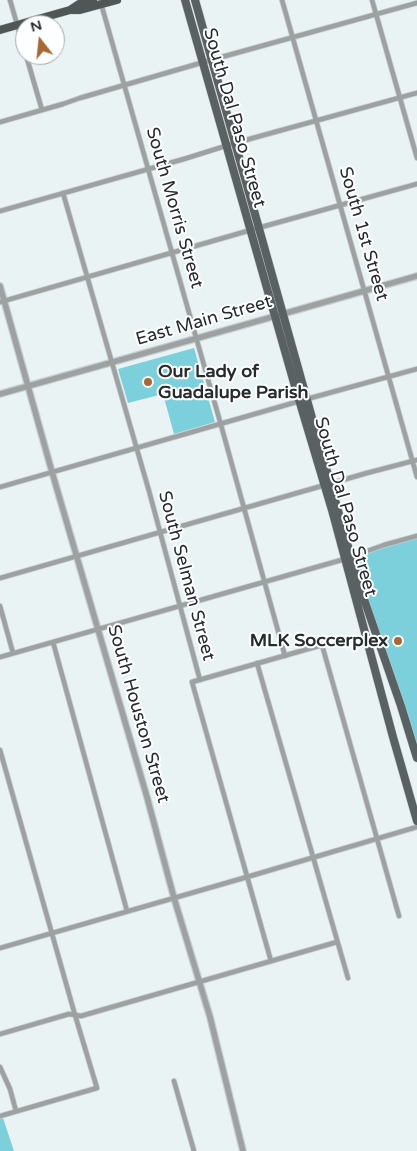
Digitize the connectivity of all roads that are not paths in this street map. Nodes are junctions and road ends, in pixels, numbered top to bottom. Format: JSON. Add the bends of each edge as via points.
{"nodes":[{"id":1,"x":10,"y":0,"type":"edge"},
{"id":2,"x":93,"y":0,"type":"edge"},
{"id":3,"x":117,"y":0,"type":"edge"},
{"id":4,"x":185,"y":0,"type":"edge"},
{"id":5,"x":195,"y":0,"type":"edge"},
{"id":6,"x":282,"y":0,"type":"edge"},
{"id":7,"x":372,"y":0,"type":"edge"},
{"id":8,"x":100,"y":2,"type":"edge"},
{"id":9,"x":417,"y":3,"type":"edge"},
{"id":10,"x":70,"y":10,"type":"junction"},
{"id":11,"x":376,"y":14,"type":"junction"},
{"id":12,"x":52,"y":15,"type":"edge"},
{"id":13,"x":15,"y":18,"type":"edge"},
{"id":14,"x":15,"y":26,"type":"edge"},
{"id":15,"x":0,"y":30,"type":"edge"},
{"id":16,"x":293,"y":38,"type":"junction"},
{"id":17,"x":207,"y":61,"type":"junction"},
{"id":18,"x":28,"y":65,"type":"edge"},
{"id":19,"x":125,"y":85,"type":"junction"},
{"id":20,"x":417,"y":93,"type":"edge"},
{"id":21,"x":400,"y":98,"type":"junction"},
{"id":22,"x":42,"y":110,"type":"junction"},
{"id":23,"x":0,"y":122,"type":"edge"},
{"id":24,"x":316,"y":122,"type":"junction"},
{"id":25,"x":231,"y":144,"type":"junction"},
{"id":26,"x":417,"y":158,"type":"edge"},
{"id":27,"x":148,"y":169,"type":"junction"},
{"id":28,"x":417,"y":184,"type":"edge"},
{"id":29,"x":63,"y":193,"type":"junction"},
{"id":30,"x":340,"y":206,"type":"junction"},
{"id":31,"x":0,"y":211,"type":"edge"},
{"id":32,"x":254,"y":229,"type":"junction"},
{"id":33,"x":172,"y":253,"type":"junction"},
{"id":34,"x":417,"y":276,"type":"edge"},
{"id":35,"x":86,"y":277,"type":"junction"},
{"id":36,"x":0,"y":286,"type":"edge"},
{"id":37,"x":365,"y":291,"type":"junction"},
{"id":38,"x":2,"y":301,"type":"edge"},
{"id":39,"x":279,"y":315,"type":"junction"},
{"id":40,"x":196,"y":338,"type":"junction"},
{"id":41,"x":112,"y":362,"type":"junction"},
{"id":42,"x":417,"y":369,"type":"edge"},
{"id":43,"x":389,"y":377,"type":"junction"},
{"id":44,"x":28,"y":386,"type":"junction"},
{"id":45,"x":0,"y":394,"type":"edge"},
{"id":46,"x":303,"y":400,"type":"junction"},
{"id":47,"x":221,"y":424,"type":"junction"},
{"id":48,"x":136,"y":449,"type":"junction"},
{"id":49,"x":415,"y":460,"type":"edge"},
{"id":50,"x":52,"y":472,"type":"junction"},
{"id":51,"x":417,"y":477,"type":"edge"},
{"id":52,"x":327,"y":484,"type":"junction"},
{"id":53,"x":0,"y":487,"type":"edge"},
{"id":54,"x":244,"y":508,"type":"junction"},
{"id":55,"x":160,"y":533,"type":"junction"},
{"id":56,"x":417,"y":536,"type":"edge"},
{"id":57,"x":77,"y":556,"type":"junction"},
{"id":58,"x":348,"y":558,"type":"junction"},
{"id":59,"x":0,"y":578,"type":"edge"},
{"id":60,"x":265,"y":582,"type":"junction"},
{"id":61,"x":0,"y":606,"type":"edge"},
{"id":62,"x":180,"y":606,"type":"junction"},
{"id":63,"x":98,"y":629,"type":"junction"},
{"id":64,"x":53,"y":642,"type":"junction"},
{"id":65,"x":13,"y":654,"type":"junction"},
{"id":66,"x":285,"y":656,"type":"junction"},
{"id":67,"x":0,"y":657,"type":"edge"},
{"id":68,"x":257,"y":663,"type":"junction"},
{"id":69,"x":200,"y":680,"type":"junction"},
{"id":70,"x":0,"y":750,"type":"edge"},
{"id":71,"x":417,"y":758,"type":"edge"},
{"id":72,"x":417,"y":821,"type":"edge"},
{"id":73,"x":417,"y":827,"type":"edge"},
{"id":74,"x":377,"y":839,"type":"junction"},
{"id":75,"x":313,"y":858,"type":"junction"},
{"id":76,"x":247,"y":877,"type":"junction"},
{"id":77,"x":174,"y":898,"type":"junction"},
{"id":78,"x":127,"y":911,"type":"junction"},
{"id":79,"x":399,"y":916,"type":"dead end"},
{"id":80,"x":52,"y":933,"type":"junction"},
{"id":81,"x":337,"y":942,"type":"junction"},
{"id":82,"x":0,"y":948,"type":"edge"},
{"id":83,"x":271,"y":961,"type":"junction"},
{"id":84,"x":348,"y":978,"type":"dead end"},
{"id":85,"x":200,"y":982,"type":"junction"},
{"id":86,"x":75,"y":1015,"type":"junction"},
{"id":87,"x":0,"y":1034,"type":"edge"},
{"id":88,"x":0,"y":1067,"type":"edge"},
{"id":89,"x":174,"y":1081,"type":"dead end"},
{"id":90,"x":16,"y":1111,"type":"junction"},
{"id":91,"x":0,"y":1116,"type":"edge"},
{"id":92,"x":194,"y":1151,"type":"edge"},
{"id":93,"x":243,"y":1151,"type":"edge"}],
"edges":[{"from":1,"to":13,"type":"street"},
{"from":2,"to":10,"type":"highway"},
{"from":3,"to":8,"type":"highway"},
{"from":4,"to":17,"type":"main road","name":"South Dal Paso Street"},
{"from":5,"to":17,"type":"main road","name":"South Dal Paso Street"},
{"from":6,"to":16,"type":"street","name":"South 1st Street"},
{"from":7,"to":11,"type":"street"},
{"from":8,"to":10,"type":"highway","via":[[80,10]]},
{"from":8,"to":19,"type":"street","name":"South Morris Street"},
{"from":9,"to":11,"type":"street"},
{"from":10,"to":12,"type":"highway"},
{"from":11,"to":16,"type":"street"},
{"from":11,"to":21,"type":"street"},
{"from":14,"to":15,"type":"highway"},
{"from":16,"to":17,"type":"street"},
{"from":16,"to":24,"type":"street","name":"South 1st Street"},
{"from":17,"to":19,"type":"street"},
{"from":17,"to":25,"type":"main road","name":"South Dal Paso Street"},
{"from":18,"to":22,"type":"street"},
{"from":19,"to":22,"type":"street"},
{"from":19,"to":27,"type":"street","name":"South Morris Street"},
{"from":20,"to":21,"type":"street"},
{"from":21,"to":24,"type":"street"},
{"from":21,"to":26,"type":"street"},
{"from":22,"to":23,"type":"street"},
{"from":24,"to":25,"type":"street"},
{"from":24,"to":30,"type":"street","name":"South 1st Street"},
{"from":25,"to":27,"type":"street"},
{"from":25,"to":32,"type":"main road","name":"South Dal Paso Street"},
{"from":27,"to":29,"type":"street"},
{"from":27,"to":33,"type":"street","name":"South Morris Street"},
{"from":28,"to":30,"type":"street"},
{"from":29,"to":31,"type":"street"},
{"from":29,"to":35,"type":"street","name":"South Selman Street"},
{"from":30,"to":32,"type":"street"},
{"from":30,"to":37,"type":"street","name":"South 1st Street"},
{"from":32,"to":33,"type":"street"},
{"from":32,"to":39,"type":"main road","name":"South Dal Paso Street"},
{"from":33,"to":35,"type":"street"},
{"from":33,"to":40,"type":"street","name":"South Morris Street"},
{"from":34,"to":37,"type":"street","name":"East Main Street"},
{"from":35,"to":38,"type":"street"},
{"from":35,"to":41,"type":"street","name":"South Selman Street"},
{"from":36,"to":38,"type":"street","name":"South Houston Street"},
{"from":37,"to":39,"type":"street","name":"East Main Street"},
{"from":37,"to":43,"type":"street","name":"South 1st Street"},
{"from":38,"to":44,"type":"street","name":"South Houston Street"},
{"from":39,"to":40,"type":"street","name":"East Main Street"},
{"from":39,"to":46,"type":"main road","name":"South Dal Paso Street"},
{"from":40,"to":41,"type":"street","name":"East Main Street"},
{"from":40,"to":47,"type":"street","name":"South Morris Street"},
{"from":41,"to":44,"type":"street","name":"East Main Street"},
{"from":41,"to":48,"type":"street","name":"South Selman Street"},
{"from":42,"to":43,"type":"street"},
{"from":43,"to":46,"type":"street"},
{"from":43,"to":49,"type":"street","name":"South 1st Street"},
{"from":44,"to":45,"type":"street","name":"East Main Street"},
{"from":44,"to":50,"type":"street","name":"South Houston Street"},
{"from":46,"to":47,"type":"street"},
{"from":46,"to":52,"type":"main road","name":"South Dal Paso Street"},
{"from":47,"to":48,"type":"street"},
{"from":47,"to":54,"type":"street","name":"South Morris Street"},
{"from":48,"to":50,"type":"street"},
{"from":48,"to":55,"type":"street","name":"South Selman Street"},
{"from":49,"to":51,"type":"street","name":"South 1st Street"},
{"from":49,"to":52,"type":"street"},
{"from":50,"to":53,"type":"street"},
{"from":50,"to":57,"type":"street","name":"South Houston Street"},
{"from":52,"to":54,"type":"street"},
{"from":52,"to":58,"type":"main road","name":"South Dal Paso Street"},
{"from":54,"to":55,"type":"street"},
{"from":54,"to":60,"type":"street","name":"South Morris Street"},
{"from":55,"to":57,"type":"street"},
{"from":55,"to":62,"type":"street","name":"South Selman Street"},
{"from":56,"to":58,"type":"street"},
{"from":57,"to":59,"type":"street"},
{"from":57,"to":63,"type":"street","name":"South Houston Street"},
{"from":58,"to":60,"type":"street"},
{"from":58,"to":71,"type":"main road","name":"South Dal Paso Street"},
{"from":58,"to":72,"type":"main road","name":"South Dal Paso Street"},
{"from":60,"to":62,"type":"street"},
{"from":60,"to":66,"type":"street","name":"South Morris Street"},
{"from":61,"to":65,"type":"street"},
{"from":62,"to":63,"type":"street"},
{"from":62,"to":69,"type":"street","name":"South Selman Street"},
{"from":63,"to":64,"type":"street"},
{"from":63,"to":77,"type":"street","name":"South Houston Street"},
{"from":64,"to":65,"type":"street"},
{"from":64,"to":78,"type":"street"},
{"from":65,"to":67,"type":"street"},
{"from":66,"to":68,"type":"street"},
{"from":66,"to":74,"type":"street","via":[[322,645]]},
{"from":68,"to":69,"type":"street"},
{"from":68,"to":75,"type":"street"},
{"from":69,"to":76,"type":"street","name":"South Selman Street","via":[[192,682]]},
{"from":70,"to":80,"type":"street"},
{"from":73,"to":74,"type":"street"},
{"from":74,"to":75,"type":"street"},
{"from":74,"to":79,"type":"street"},
{"from":75,"to":76,"type":"street"},
{"from":75,"to":81,"type":"street"},
{"from":76,"to":77,"type":"street"},
{"from":76,"to":83,"type":"street","name":"South Selman Street"},
{"from":77,"to":78,"type":"street"},
{"from":77,"to":85,"type":"street","name":"South Houston Street"},
{"from":78,"to":80,"type":"street"},
{"from":80,"to":82,"type":"street"},
{"from":80,"to":86,"type":"street"},
{"from":81,"to":83,"type":"street"},
{"from":81,"to":84,"type":"street"},
{"from":83,"to":85,"type":"street"},
{"from":85,"to":86,"type":"street"},
{"from":85,"to":93,"type":"street","name":"South Houston Street"},
{"from":86,"to":87,"type":"street"},
{"from":86,"to":90,"type":"street","via":[[97,1088]]},
{"from":88,"to":90,"type":"street"},
{"from":89,"to":92,"type":"street"},
{"from":90,"to":91,"type":"street"}]}
